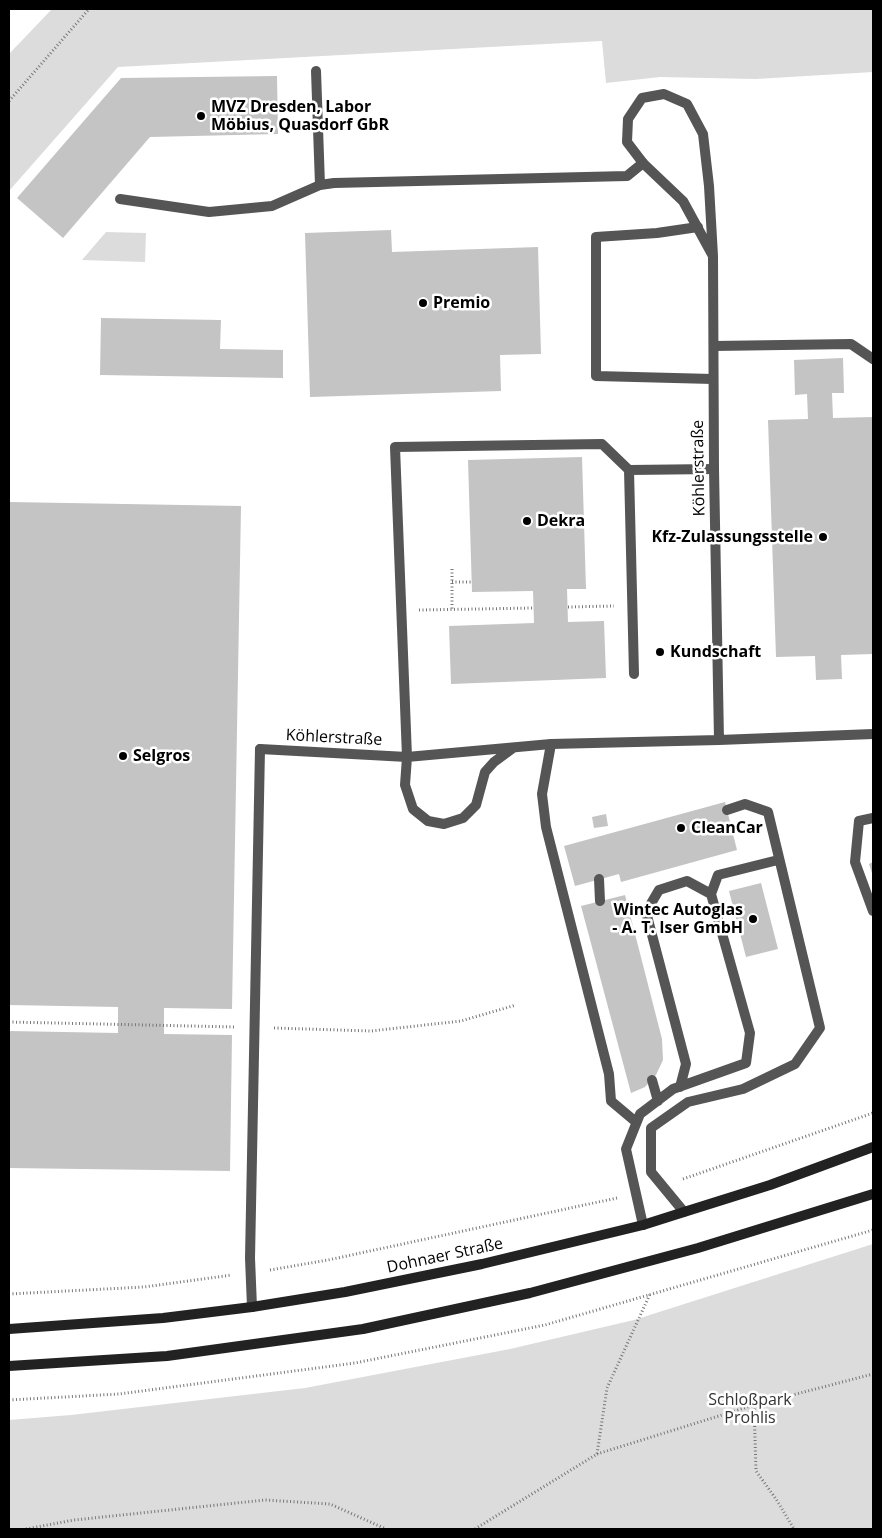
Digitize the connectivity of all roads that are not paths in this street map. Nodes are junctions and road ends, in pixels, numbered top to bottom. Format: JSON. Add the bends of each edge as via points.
{"nodes":[{"id":1,"x":316,"y":71,"type":"dead end"},
{"id":2,"x":643,"y":163,"type":"junction"},
{"id":3,"x":320,"y":185,"type":"junction"},
{"id":4,"x":120,"y":198,"type":"dead end"},
{"id":5,"x":698,"y":227,"type":"junction"},
{"id":6,"x":713,"y":256,"type":"junction"},
{"id":7,"x":714,"y":346,"type":"junction"},
{"id":8,"x":873,"y":359,"type":"edge"},
{"id":9,"x":713,"y":379,"type":"junction"},
{"id":10,"x":714,"y":469,"type":"junction"},
{"id":11,"x":629,"y":470,"type":"junction"},
{"id":12,"x":634,"y":674,"type":"dead end"},
{"id":13,"x":873,"y":734,"type":"edge"},
{"id":14,"x":719,"y":740,"type":"junction"},
{"id":15,"x":551,"y":744,"type":"junction"},
{"id":16,"x":513,"y":748,"type":"junction"},
{"id":17,"x":407,"y":757,"type":"junction"},
{"id":18,"x":727,"y":810,"type":"dead end"},
{"id":19,"x":873,"y":818,"type":"edge"},
{"id":20,"x":778,"y":860,"type":"junction"},
{"id":21,"x":599,"y":879,"type":"dead end"},
{"id":22,"x":711,"y":894,"type":"junction"},
{"id":23,"x":600,"y":901,"type":"dead end"},
{"id":24,"x":873,"y":911,"type":"edge"},
{"id":25,"x":652,"y":1080,"type":"dead end"},
{"id":26,"x":680,"y":1087,"type":"junction"},
{"id":27,"x":658,"y":1100,"type":"junction"},
{"id":28,"x":636,"y":1122,"type":"junction"},
{"id":29,"x":873,"y":1146,"type":"edge"},
{"id":30,"x":873,"y":1194,"type":"edge"},
{"id":31,"x":684,"y":1212,"type":"junction"},
{"id":32,"x":643,"y":1225,"type":"junction"},
{"id":33,"x":252,"y":1307,"type":"junction"},
{"id":34,"x":9,"y":1329,"type":"edge"},
{"id":35,"x":9,"y":1366,"type":"edge"}],
"edges":[{"from":1,"to":3,"type":"street"},
{"from":2,"to":3,"type":"street","via":[[627,176]]},
{"from":2,"to":5,"type":"street","name":"Köhlerstraße","via":[[683,201]]},
{"from":2,"to":6,"type":"street","name":"Köhlerstraße","via":[[626,142],[628,119],[642,98],[664,94],[687,104],[702,134]]},
{"from":3,"to":4,"type":"street","via":[[272,206],[210,212]]},
{"from":5,"to":6,"type":"street","name":"Köhlerstraße"},
{"from":5,"to":9,"type":"street","via":[[596,237],[596,376]]},
{"from":6,"to":7,"type":"street","name":"Köhlerstraße"},
{"from":7,"to":8,"type":"street","via":[[851,344]]},
{"from":7,"to":9,"type":"street","name":"Köhlerstraße"},
{"from":9,"to":10,"type":"street","name":"Köhlerstraße"},
{"from":10,"to":11,"type":"street"},
{"from":10,"to":14,"type":"street","name":"Köhlerstraße"},
{"from":11,"to":12,"type":"street"},
{"from":11,"to":17,"type":"street","via":[[602,444],[395,447]]},
{"from":13,"to":14,"type":"street","name":"Köhlerstraße"},
{"from":14,"to":15,"type":"street","name":"Köhlerstraße"},
{"from":15,"to":16,"type":"street","name":"Köhlerstraße"},
{"from":15,"to":28,"type":"street","via":[[542,794],[546,826],[610,1074],[611,1102]]},
{"from":16,"to":17,"type":"street","name":"Köhlerstraße"},
{"from":16,"to":17,"type":"street","via":[[485,772],[476,805],[463,818],[444,824],[428,820],[412,809],[404,785]]},
{"from":17,"to":33,"type":"street","name":"Köhlerstraße","via":[[260,750],[249,1273]]},
{"from":18,"to":20,"type":"street","via":[[745,804],[768,812]]},
{"from":19,"to":24,"type":"street","via":[[859,821],[855,862]]},
{"from":20,"to":22,"type":"street","via":[[718,876]]},
{"from":20,"to":31,"type":"street","via":[[820,1028],[795,1064],[742,1089],[688,1102],[651,1128],[652,1172]]},
{"from":21,"to":23,"type":"street"},
{"from":22,"to":26,"type":"street","via":[[750,1033],[746,1062]]},
{"from":22,"to":26,"type":"street","via":[[687,881],[660,890],[646,912],[686,1064]]},
{"from":25,"to":27,"type":"street"},
{"from":26,"to":27,"type":"street"},
{"from":27,"to":28,"type":"street","via":[[640,1114]]},
{"from":28,"to":32,"type":"street","via":[[626,1149]]},
{"from":29,"to":31,"type":"main road","name":"Dohnaer Straße","via":[[770,1185]]},
{"from":30,"to":35,"type":"main road","via":[[698,1248],[549,1288],[364,1329],[167,1356]]},
{"from":31,"to":32,"type":"main road","name":"Dohnaer Straße"},
{"from":32,"to":33,"type":"main road","name":"Dohnaer Straße","via":[[482,1264]]},
{"from":33,"to":34,"type":"main road","name":"Dohnaer Straße","via":[[162,1318]]}]}
